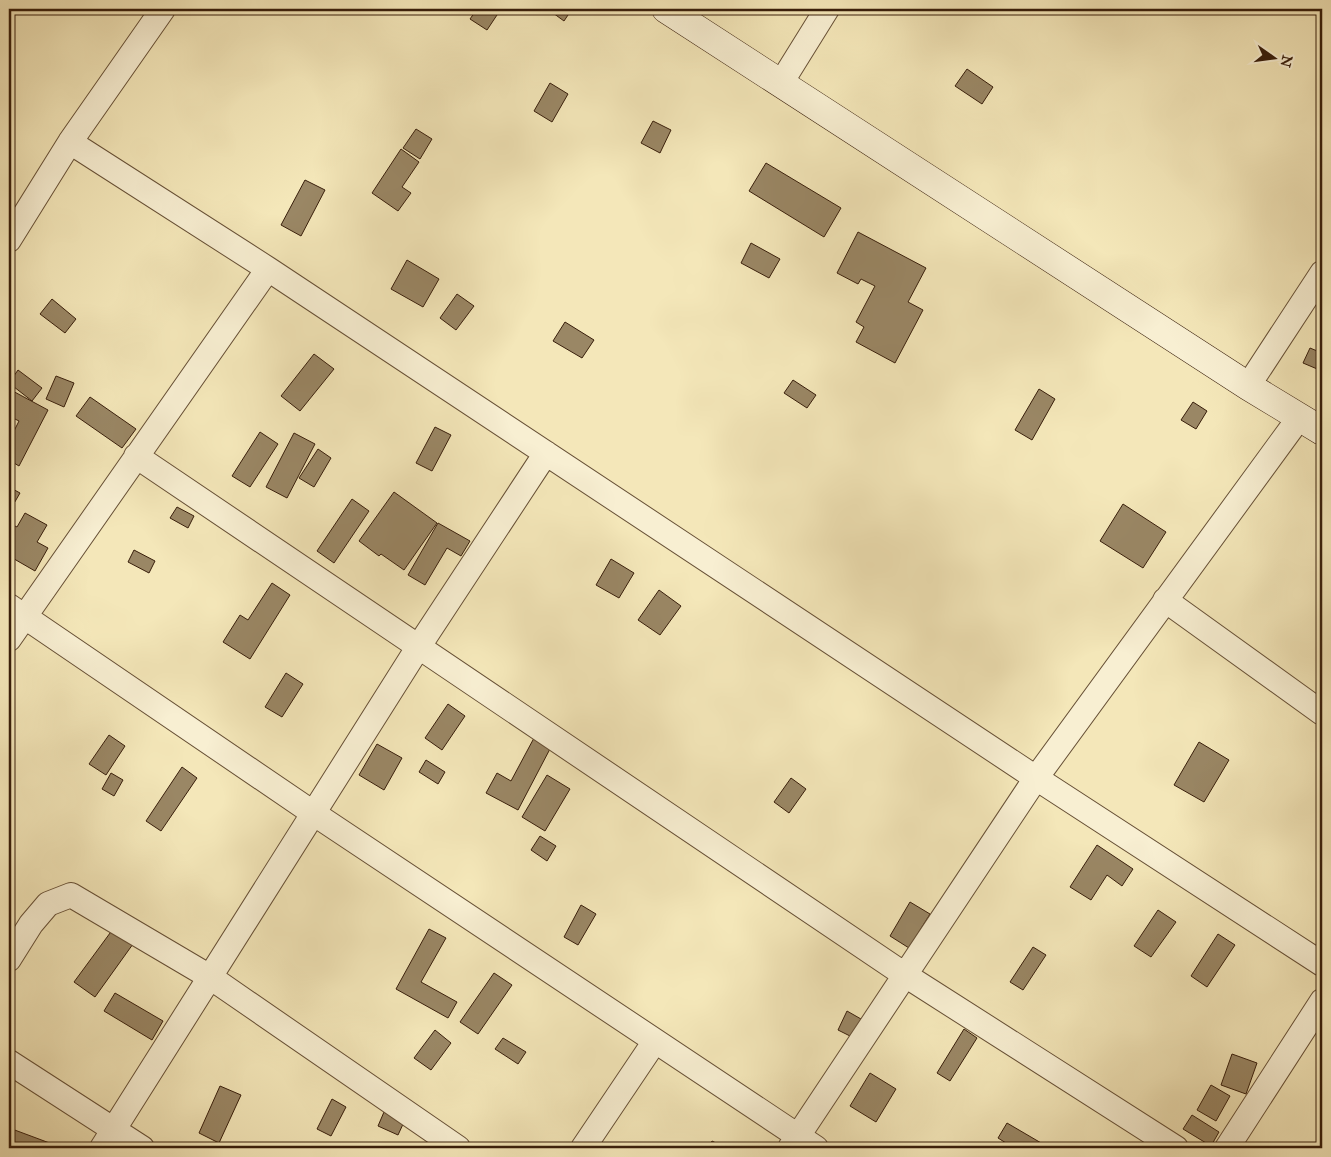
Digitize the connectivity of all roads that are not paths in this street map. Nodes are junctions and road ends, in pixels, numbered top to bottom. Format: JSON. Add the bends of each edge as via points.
{"nodes":[{"id":1,"x":163,"y":9,"type":"edge"},
{"id":2,"x":666,"y":9,"type":"edge"},
{"id":3,"x":827,"y":9,"type":"edge"},
{"id":4,"x":781,"y":83,"type":"junction"},
{"id":5,"x":70,"y":142,"type":"junction"},
{"id":6,"x":9,"y":240,"type":"edge"},
{"id":7,"x":268,"y":269,"type":"junction"},
{"id":8,"x":1322,"y":273,"type":"edge"},
{"id":9,"x":1248,"y":386,"type":"junction"},
{"id":10,"x":1299,"y":418,"type":"junction"},
{"id":11,"x":1322,"y":431,"type":"edge"},
{"id":12,"x":546,"y":453,"type":"junction"},
{"id":13,"x":136,"y":456,"type":"junction"},
{"id":14,"x":1165,"y":600,"type":"junction"},
{"id":15,"x":17,"y":611,"type":"edge"},
{"id":16,"x":9,"y":639,"type":"edge"},
{"id":17,"x":419,"y":646,"type":"junction"},
{"id":18,"x":1322,"y":713,"type":"edge"},
{"id":19,"x":1036,"y":778,"type":"junction"},
{"id":20,"x":313,"y":813,"type":"junction"},
{"id":21,"x":9,"y":959,"type":"edge"},
{"id":22,"x":1322,"y":964,"type":"edge"},
{"id":23,"x":905,"y":976,"type":"junction"},
{"id":24,"x":210,"y":978,"type":"junction"},
{"id":25,"x":1322,"y":1001,"type":"edge"},
{"id":26,"x":655,"y":1041,"type":"junction"},
{"id":27,"x":9,"y":1062,"type":"edge"},
{"id":28,"x":108,"y":1139,"type":"edge"},
{"id":29,"x":801,"y":1144,"type":"edge"},
{"id":30,"x":142,"y":1148,"type":"edge"},
{"id":31,"x":458,"y":1148,"type":"edge"},
{"id":32,"x":583,"y":1148,"type":"edge"},
{"id":33,"x":1176,"y":1148,"type":"edge"},
{"id":34,"x":1226,"y":1148,"type":"edge"}],
"edges":[{"from":1,"to":5,"type":"street"},
{"from":2,"to":4,"type":"main road"},
{"from":3,"to":4,"type":"street"},
{"from":4,"to":9,"type":"main road"},
{"from":5,"to":6,"type":"street"},
{"from":5,"to":7,"type":"street"},
{"from":7,"to":12,"type":"street"},
{"from":7,"to":13,"type":"street"},
{"from":8,"to":9,"type":"street"},
{"from":9,"to":10,"type":"main road"},
{"from":10,"to":11,"type":"main road"},
{"from":10,"to":14,"type":"street"},
{"from":12,"to":17,"type":"street"},
{"from":12,"to":19,"type":"street"},
{"from":13,"to":15,"type":"street"},
{"from":13,"to":17,"type":"street"},
{"from":14,"to":18,"type":"street"},
{"from":14,"to":19,"type":"street"},
{"from":15,"to":16,"type":"street"},
{"from":15,"to":20,"type":"street"},
{"from":17,"to":20,"type":"street"},
{"from":17,"to":23,"type":"street"},
{"from":19,"to":22,"type":"street"},
{"from":19,"to":23,"type":"street"},
{"from":20,"to":24,"type":"street"},
{"from":20,"to":26,"type":"street"},
{"from":21,"to":24,"type":"street","via":[[48,904],[71,894]]},
{"from":23,"to":29,"type":"street"},
{"from":23,"to":33,"type":"street"},
{"from":24,"to":28,"type":"street"},
{"from":24,"to":31,"type":"street"},
{"from":25,"to":34,"type":"street"},
{"from":26,"to":29,"type":"street"},
{"from":26,"to":32,"type":"street"},
{"from":27,"to":28,"type":"street"},
{"from":28,"to":30,"type":"street"}]}
